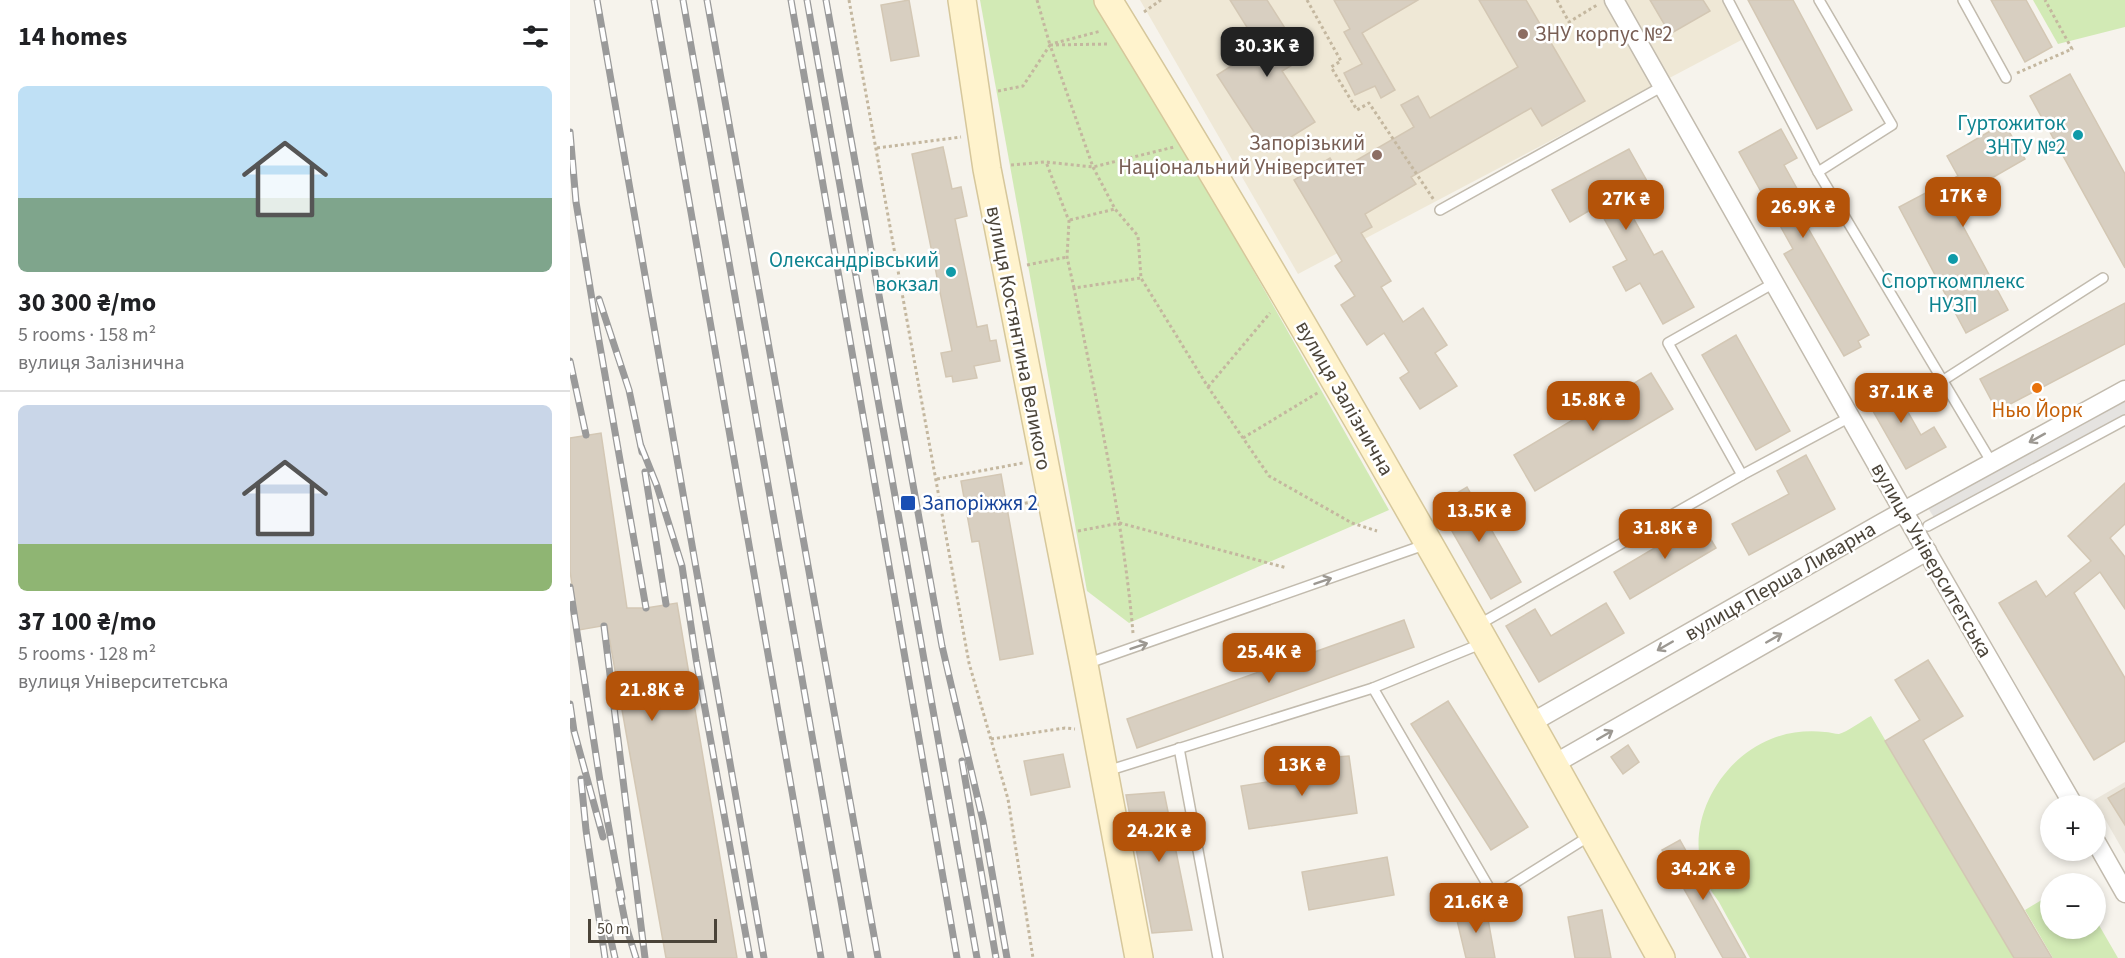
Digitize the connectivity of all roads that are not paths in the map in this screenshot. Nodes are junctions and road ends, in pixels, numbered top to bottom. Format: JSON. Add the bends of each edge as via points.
{"nodes":[{"id":1,"x":962,"y":0,"type":"edge"},
{"id":2,"x":1108,"y":0,"type":"edge"},
{"id":3,"x":1614,"y":0,"type":"edge"},
{"id":4,"x":1728,"y":0,"type":"edge"},
{"id":5,"x":1819,"y":0,"type":"edge"},
{"id":6,"x":1963,"y":0,"type":"edge"},
{"id":7,"x":2006,"y":78,"type":"road end"},
{"id":8,"x":1662,"y":86,"type":"junction"},
{"id":9,"x":1818,"y":172,"type":"junction"},
{"id":10,"x":1440,"y":210,"type":"road end"},
{"id":11,"x":2103,"y":278,"type":"dead end"},
{"id":12,"x":1774,"y":283,"type":"junction"},
{"id":13,"x":1942,"y":381,"type":"junction"},
{"id":14,"x":2125,"y":390,"type":"edge"},
{"id":15,"x":1850,"y":417,"type":"junction"},
{"id":16,"x":2125,"y":420,"type":"edge"},
{"id":17,"x":1992,"y":464,"type":"junction"},
{"id":18,"x":1742,"y":475,"type":"junction"},
{"id":19,"x":1904,"y":512,"type":"junction"},
{"id":20,"x":1928,"y":526,"type":"dead end"},
{"id":21,"x":1429,"y":544,"type":"junction"},
{"id":22,"x":1927,"y":551,"type":"junction"},
{"id":23,"x":1481,"y":634,"type":"junction"},
{"id":24,"x":1084,"y":664,"type":"junction"},
{"id":25,"x":1373,"y":688,"type":"junction"},
{"id":26,"x":1531,"y":723,"type":"junction"},
{"id":27,"x":1179,"y":748,"type":"junction"},
{"id":28,"x":1554,"y":764,"type":"junction"},
{"id":29,"x":1103,"y":772,"type":"junction"},
{"id":30,"x":2068,"y":795,"type":"edge"},
{"id":31,"x":1592,"y":834,"type":"junction"},
{"id":32,"x":2106,"y":860,"type":"edge"},
{"id":33,"x":2125,"y":893,"type":"edge"},
{"id":34,"x":1139,"y":958,"type":"edge"},
{"id":35,"x":1218,"y":958,"type":"edge"},
{"id":36,"x":1661,"y":958,"type":"edge"}],
"edges":[{"from":1,"to":24,"type":"street","name":"вулиця Костянтина Великого","via":[[987,169]]},
{"from":2,"to":21,"type":"street","name":"вулиця Залізнична","via":[[1134,27],[1195,142]]},
{"from":3,"to":8,"type":"street","name":"вулиця Університетська"},
{"from":4,"to":9,"type":"lane"},
{"from":5,"to":9,"type":"lane","via":[[1892,124]]},
{"from":6,"to":7,"type":"lane"},
{"from":8,"to":10,"type":"lane"},
{"from":8,"to":12,"type":"street","name":"вулиця Університетська"},
{"from":9,"to":13,"type":"lane"},
{"from":11,"to":13,"type":"lane"},
{"from":12,"to":15,"type":"street","name":"вулиця Університетська"},
{"from":12,"to":18,"type":"lane","via":[[1668,343]]},
{"from":13,"to":17,"type":"lane"},
{"from":14,"to":17,"type":"street","name":"вулиця Перша Ливарна","one_way":true},
{"from":15,"to":18,"type":"lane"},
{"from":15,"to":19,"type":"street","name":"вулиця Університетська"},
{"from":16,"to":20,"type":"lane"},
{"from":17,"to":19,"type":"street","name":"вулиця Перша Ливарна"},
{"from":18,"to":23,"type":"lane"},
{"from":19,"to":22,"type":"street","name":"вулиця Університетська"},
{"from":19,"to":26,"type":"street","name":"вулиця Перша Ливарна","one_way":true},
{"from":21,"to":23,"type":"street","name":"вулиця Залізнична"},
{"from":24,"to":21,"type":"lane","one_way":true},
{"from":28,"to":22,"type":"street","one_way":true},
{"from":22,"to":30,"type":"street","name":"вулиця Університетська"},
{"from":23,"to":25,"type":"lane"},
{"from":23,"to":26,"type":"street","name":"вулиця Залізнична"},
{"from":24,"to":29,"type":"street","name":"вулиця Костянтина Великого"},
{"from":25,"to":27,"type":"lane"},
{"from":25,"to":31,"type":"lane","via":[[1494,896]]},
{"from":26,"to":28,"type":"street","name":"вулиця Залізнична"},
{"from":27,"to":29,"type":"lane"},
{"from":27,"to":35,"type":"lane"},
{"from":28,"to":31,"type":"street","name":"вулиця Залізнична"},
{"from":29,"to":34,"type":"street","name":"вулиця Костянтина Великого"},
{"from":31,"to":36,"type":"street","name":"вулиця Залізнична"},
{"from":32,"to":33,"type":"street"}]}
